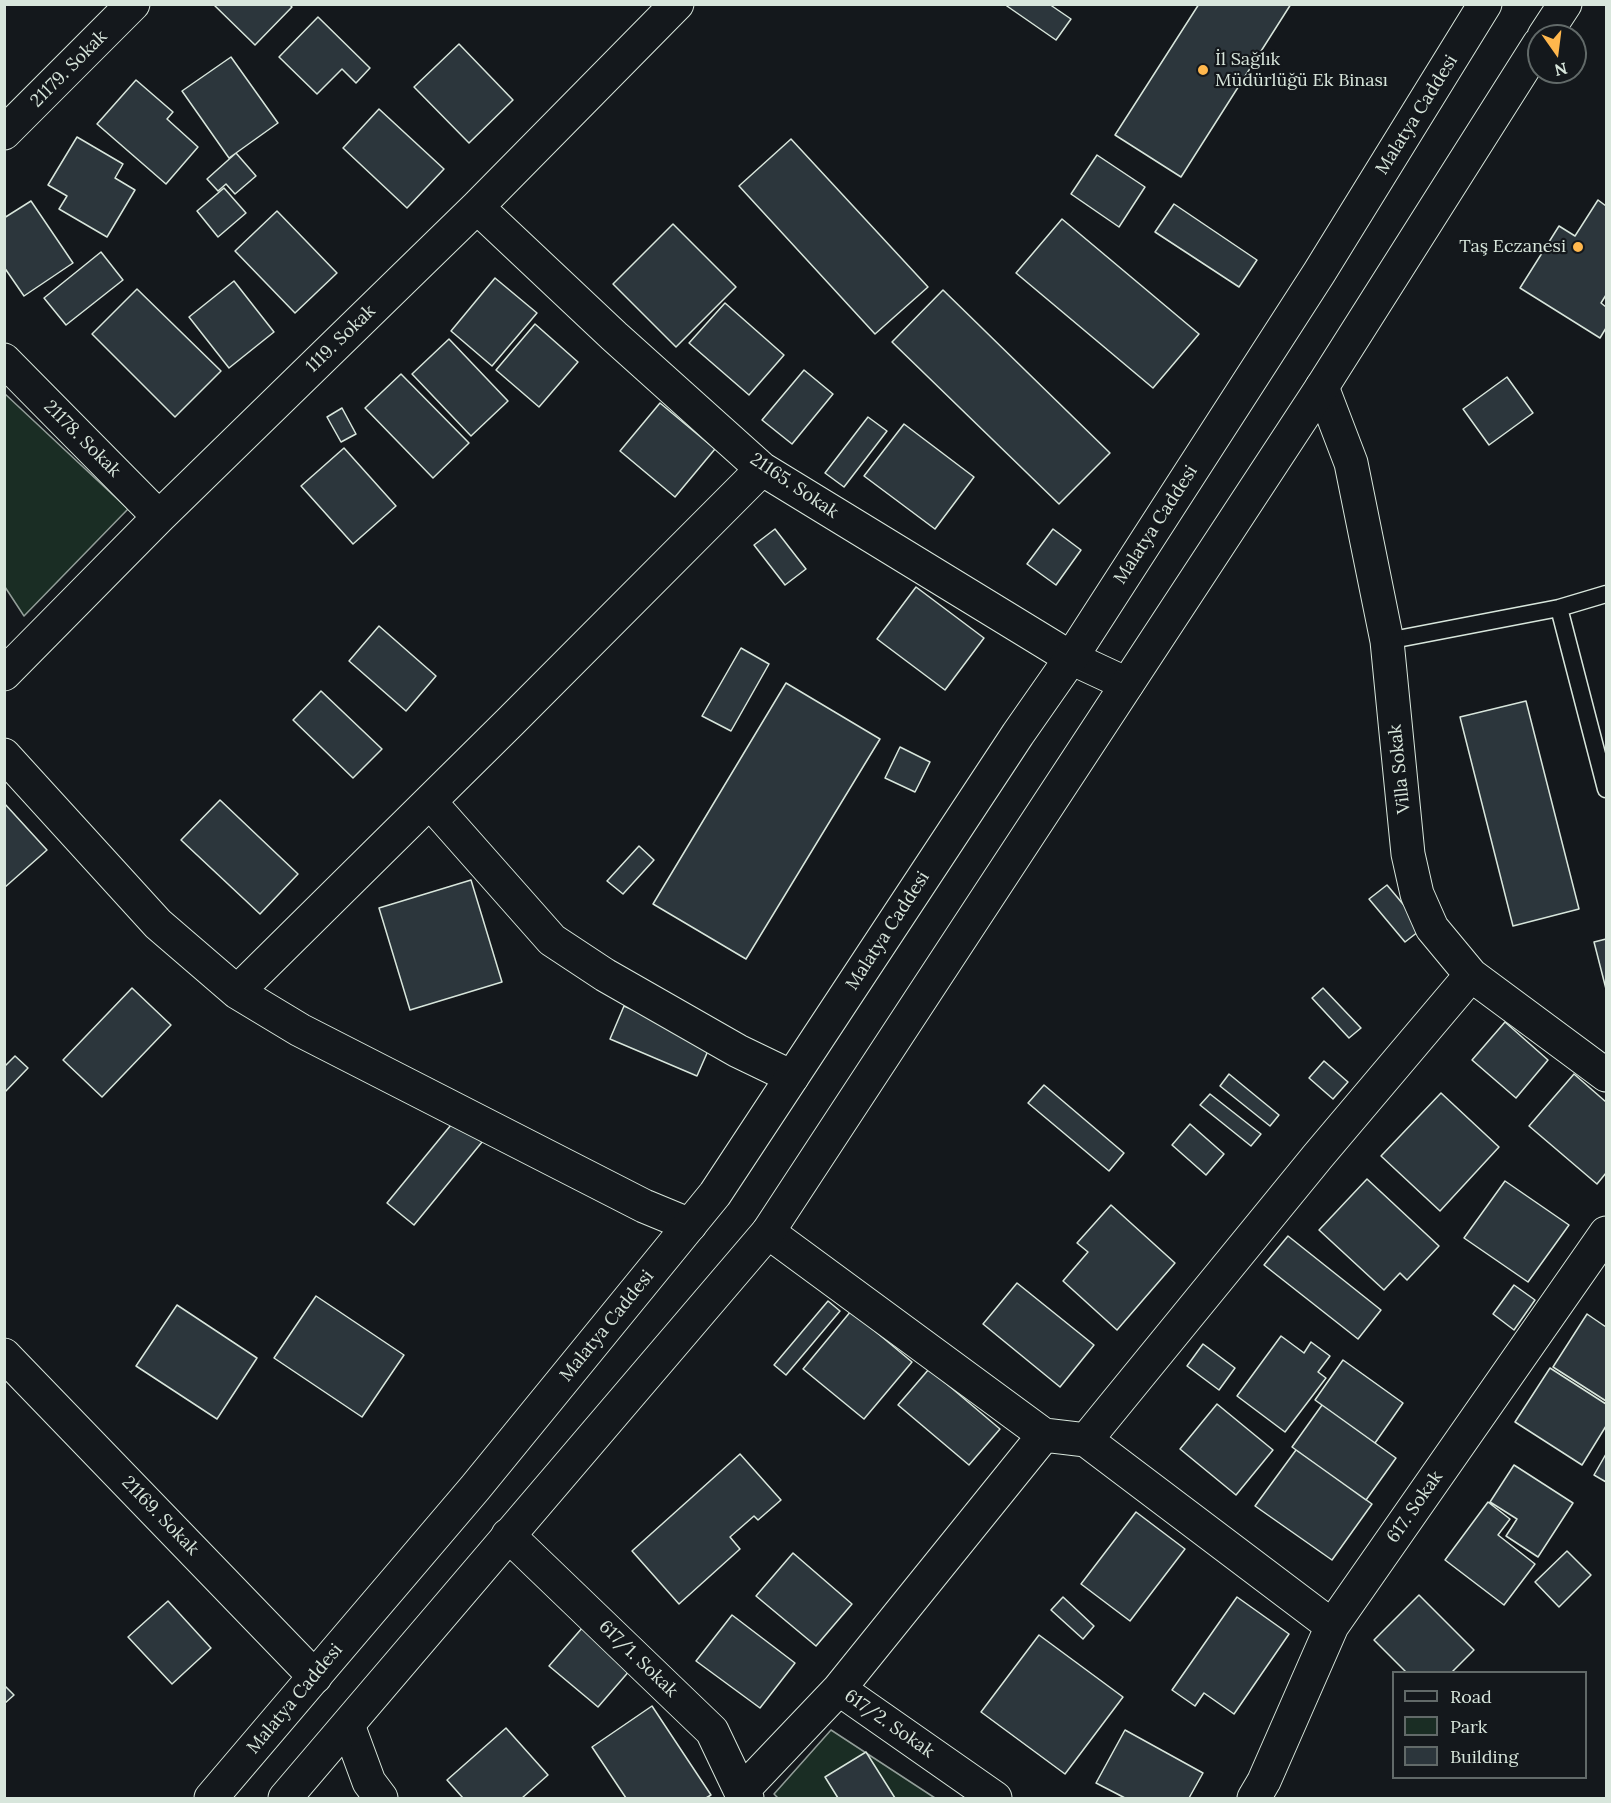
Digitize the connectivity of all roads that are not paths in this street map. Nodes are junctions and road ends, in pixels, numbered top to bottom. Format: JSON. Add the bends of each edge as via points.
{"nodes":[{"id":1,"x":134,"y":4,"type":"edge"},
{"id":2,"x":677,"y":4,"type":"edge"},
{"id":3,"x":1485,"y":4,"type":"edge"},
{"id":4,"x":1565,"y":4,"type":"edge"},
{"id":5,"x":1552,"y":24,"type":"edge"},
{"id":6,"x":1527,"y":62,"type":"edge"},
{"id":7,"x":4,"y":133,"type":"edge"},
{"id":8,"x":477,"y":207,"type":"junction"},
{"id":9,"x":4,"y":360,"type":"edge"},
{"id":10,"x":1322,"y":387,"type":"junction"},
{"id":11,"x":762,"y":469,"type":"junction"},
{"id":12,"x":159,"y":517,"type":"junction"},
{"id":13,"x":1606,"y":594,"type":"edge"},
{"id":14,"x":1559,"y":608,"type":"junction"},
{"id":15,"x":1387,"y":641,"type":"junction"},
{"id":16,"x":1071,"y":658,"type":"junction"},
{"id":17,"x":7,"y":664,"type":"edge"},
{"id":18,"x":1127,"y":684,"type":"junction"},
{"id":19,"x":4,"y":755,"type":"edge"},
{"id":20,"x":1606,"y":789,"type":"edge"},
{"id":21,"x":430,"y":802,"type":"junction"},
{"id":22,"x":1471,"y":975,"type":"junction"},
{"id":23,"x":237,"y":992,"type":"junction"},
{"id":24,"x":1606,"y":1075,"type":"edge"},
{"id":25,"x":792,"y":1077,"type":"junction"},
{"id":26,"x":690,"y":1224,"type":"junction"},
{"id":27,"x":768,"y":1232,"type":"junction"},
{"id":28,"x":1606,"y":1233,"type":"edge"},
{"id":29,"x":4,"y":1355,"type":"edge"},
{"id":30,"x":1044,"y":1435,"type":"junction"},
{"id":31,"x":1086,"y":1440,"type":"junction"},
{"id":32,"x":508,"y":1535,"type":"junction"},
{"id":33,"x":1332,"y":1626,"type":"junction"},
{"id":34,"x":315,"y":1677,"type":"junction"},
{"id":35,"x":839,"y":1689,"type":"junction"},
{"id":36,"x":348,"y":1725,"type":"junction"},
{"id":37,"x":744,"y":1795,"type":"edge"},
{"id":38,"x":211,"y":1798,"type":"edge"},
{"id":39,"x":285,"y":1798,"type":"edge"},
{"id":40,"x":381,"y":1798,"type":"edge"},
{"id":41,"x":995,"y":1798,"type":"edge"},
{"id":42,"x":1254,"y":1798,"type":"edge"}],
"edges":[{"from":1,"to":7,"type":"street","name":"21179. Sokak"},
{"from":2,"to":8,"type":"street","name":"1119. Sokak"},
{"from":3,"to":16,"type":"street","name":"Malatya Caddesi","via":[[1319,273]]},
{"from":4,"to":5,"type":"street"},
{"from":6,"to":10,"type":"street"},
{"from":8,"to":11,"type":"street","name":"21165. Sokak"},
{"from":8,"to":12,"type":"street","name":"1119. Sokak"},
{"from":9,"to":12,"type":"street","name":"21178. Sokak"},
{"from":10,"to":15,"type":"street","name":"Villa Sokak","via":[[1351,462]]},
{"from":10,"to":18,"type":"street"},
{"from":11,"to":16,"type":"street","name":"21165. Sokak"},
{"from":11,"to":21,"type":"street"},
{"from":12,"to":17,"type":"street","name":"1119. Sokak"},
{"from":13,"to":14,"type":"lane"},
{"from":14,"to":15,"type":"lane"},
{"from":14,"to":20,"type":"lane"},
{"from":15,"to":22,"type":"street","name":"Villa Sokak","via":[[1408,854],[1417,894],[1432,928]]},
{"from":16,"to":18,"type":"street","name":"21165. Sokak"},
{"from":16,"to":25,"type":"street","name":"Malatya Caddesi"},
{"from":18,"to":27,"type":"street"},
{"from":19,"to":23,"type":"street","via":[[158,924]]},
{"from":21,"to":23,"type":"street"},
{"from":21,"to":25,"type":"street","via":[[552,940],[728,1046]]},
{"from":22,"to":24,"type":"street","name":"Villa Sokak"},
{"from":22,"to":31,"type":"street"},
{"from":23,"to":26,"type":"street","via":[[300,1030],[644,1206]]},
{"from":25,"to":26,"type":"street","name":"Malatya Caddesi","via":[[715,1194]]},
{"from":26,"to":34,"type":"street","name":"Malatya Caddesi"},
{"from":27,"to":30,"type":"street"},
{"from":27,"to":32,"type":"street"},
{"from":28,"to":33,"type":"street","name":"617. Sokak"},
{"from":29,"to":34,"type":"street","name":"21169. Sokak"},
{"from":30,"to":31,"type":"street"},
{"from":30,"to":35,"type":"street"},
{"from":31,"to":33,"type":"street"},
{"from":32,"to":36,"type":"street"},
{"from":32,"to":37,"type":"street","name":"617/1. Sokak","via":[[712,1731]]},
{"from":33,"to":42,"type":"street","name":"617. Sokak"},
{"from":34,"to":38,"type":"street","name":"Malatya Caddesi"},
{"from":35,"to":37,"type":"street","name":"617/2. Sokak"},
{"from":35,"to":41,"type":"street","name":"617/2. Sokak"},
{"from":36,"to":39,"type":"street"},
{"from":36,"to":40,"type":"street","via":[[369,1782]]}]}
